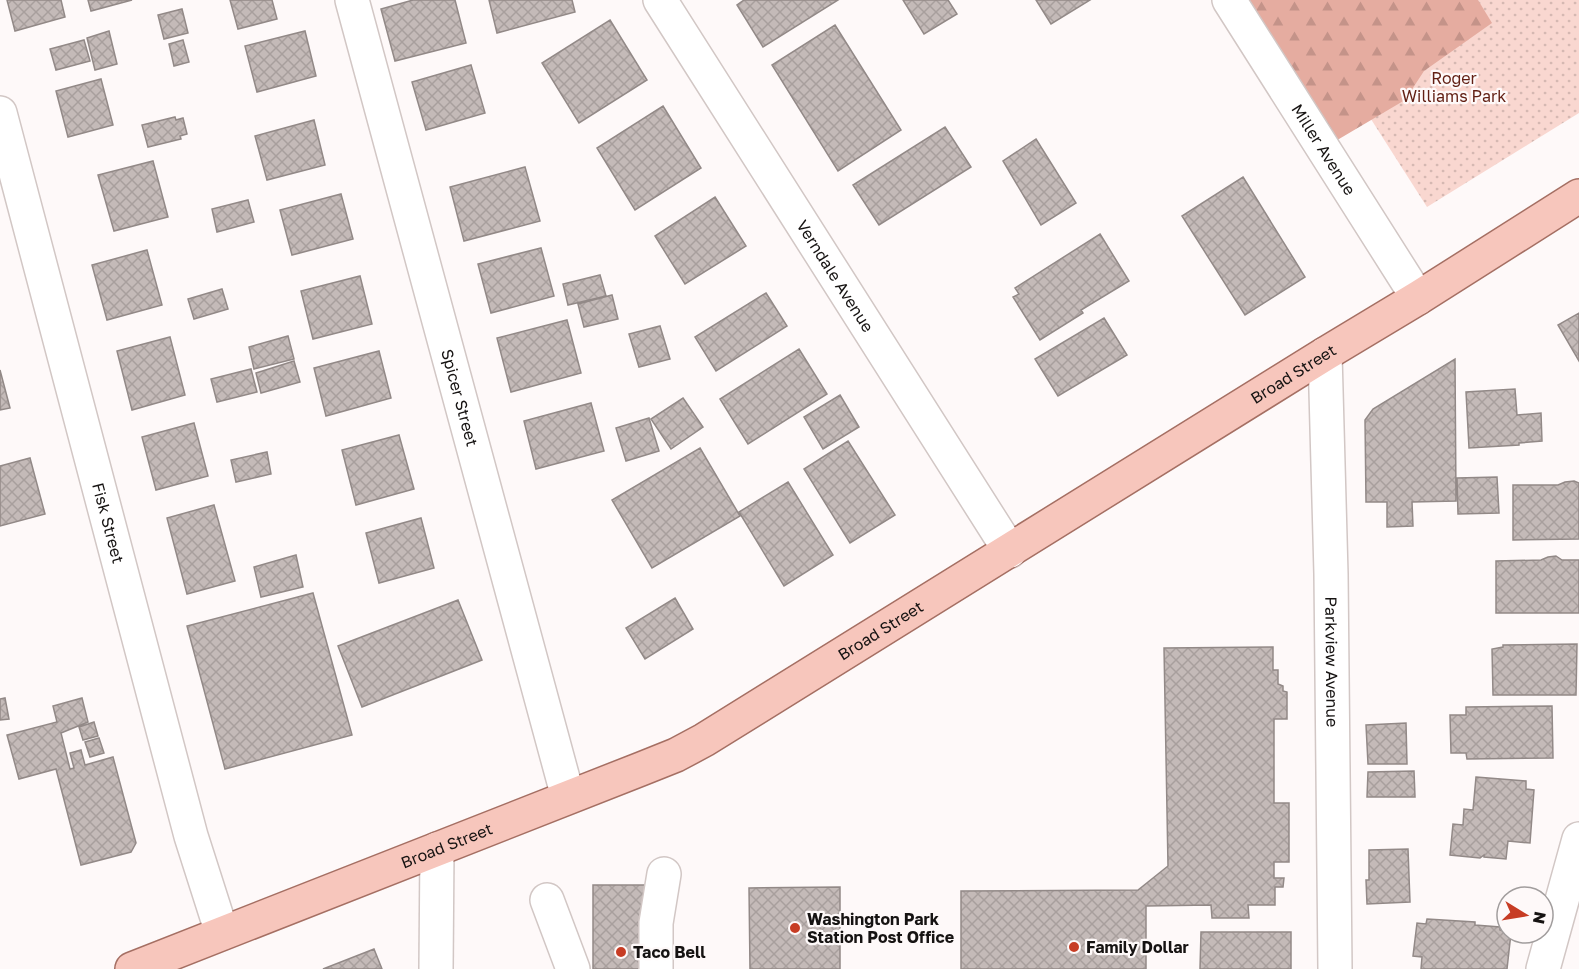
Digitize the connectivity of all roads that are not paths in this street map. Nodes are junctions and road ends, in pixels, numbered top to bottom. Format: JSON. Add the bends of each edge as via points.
{"nodes":[{"id":1,"x":352,"y":0,"type":"edge"},
{"id":2,"x":660,"y":0,"type":"edge"},
{"id":3,"x":1229,"y":0,"type":"edge"},
{"id":4,"x":0,"y":113,"type":"edge"},
{"id":5,"x":1579,"y":196,"type":"edge"},
{"id":6,"x":1418,"y":298,"type":"junction"},
{"id":7,"x":1325,"y":354,"type":"junction"},
{"id":8,"x":1010,"y":551,"type":"junction"},
{"id":9,"x":568,"y":798,"type":"junction"},
{"id":10,"x":1579,"y":839,"type":"edge"},
{"id":11,"x":437,"y":849,"type":"junction"},
{"id":12,"x":664,"y":874,"type":"dead end"},
{"id":13,"x":547,"y":900,"type":"dead end"},
{"id":14,"x":222,"y":933,"type":"junction"},
{"id":15,"x":132,"y":969,"type":"edge"},
{"id":16,"x":436,"y":969,"type":"edge"},
{"id":17,"x":573,"y":969,"type":"edge"},
{"id":18,"x":656,"y":969,"type":"edge"},
{"id":19,"x":1335,"y":969,"type":"edge"},
{"id":20,"x":1543,"y":969,"type":"edge"}],
"edges":[{"from":1,"to":9,"type":"street","name":"Spicer Street"},
{"from":2,"to":8,"type":"street","name":"Verndale Avenue"},
{"from":3,"to":6,"type":"street","name":"Miller Avenue"},
{"from":4,"to":14,"type":"street","name":"Fisk Street","via":[[190,836]]},
{"from":5,"to":6,"type":"main road","name":"Broad Street"},
{"from":6,"to":7,"type":"main road","name":"Broad Street"},
{"from":7,"to":8,"type":"main road","name":"Broad Street"},
{"from":7,"to":19,"type":"street","name":"Parkview Avenue"},
{"from":8,"to":9,"type":"main road","name":"Broad Street","via":[[705,740]]},
{"from":9,"to":11,"type":"main road","name":"Broad Street"},
{"from":10,"to":20,"type":"street"},
{"from":11,"to":14,"type":"main road","name":"Broad Street"},
{"from":11,"to":16,"type":"street"},
{"from":12,"to":18,"type":"street","via":[[656,923]]},
{"from":13,"to":17,"type":"street"},
{"from":14,"to":15,"type":"main road","name":"Broad Street"}]}
